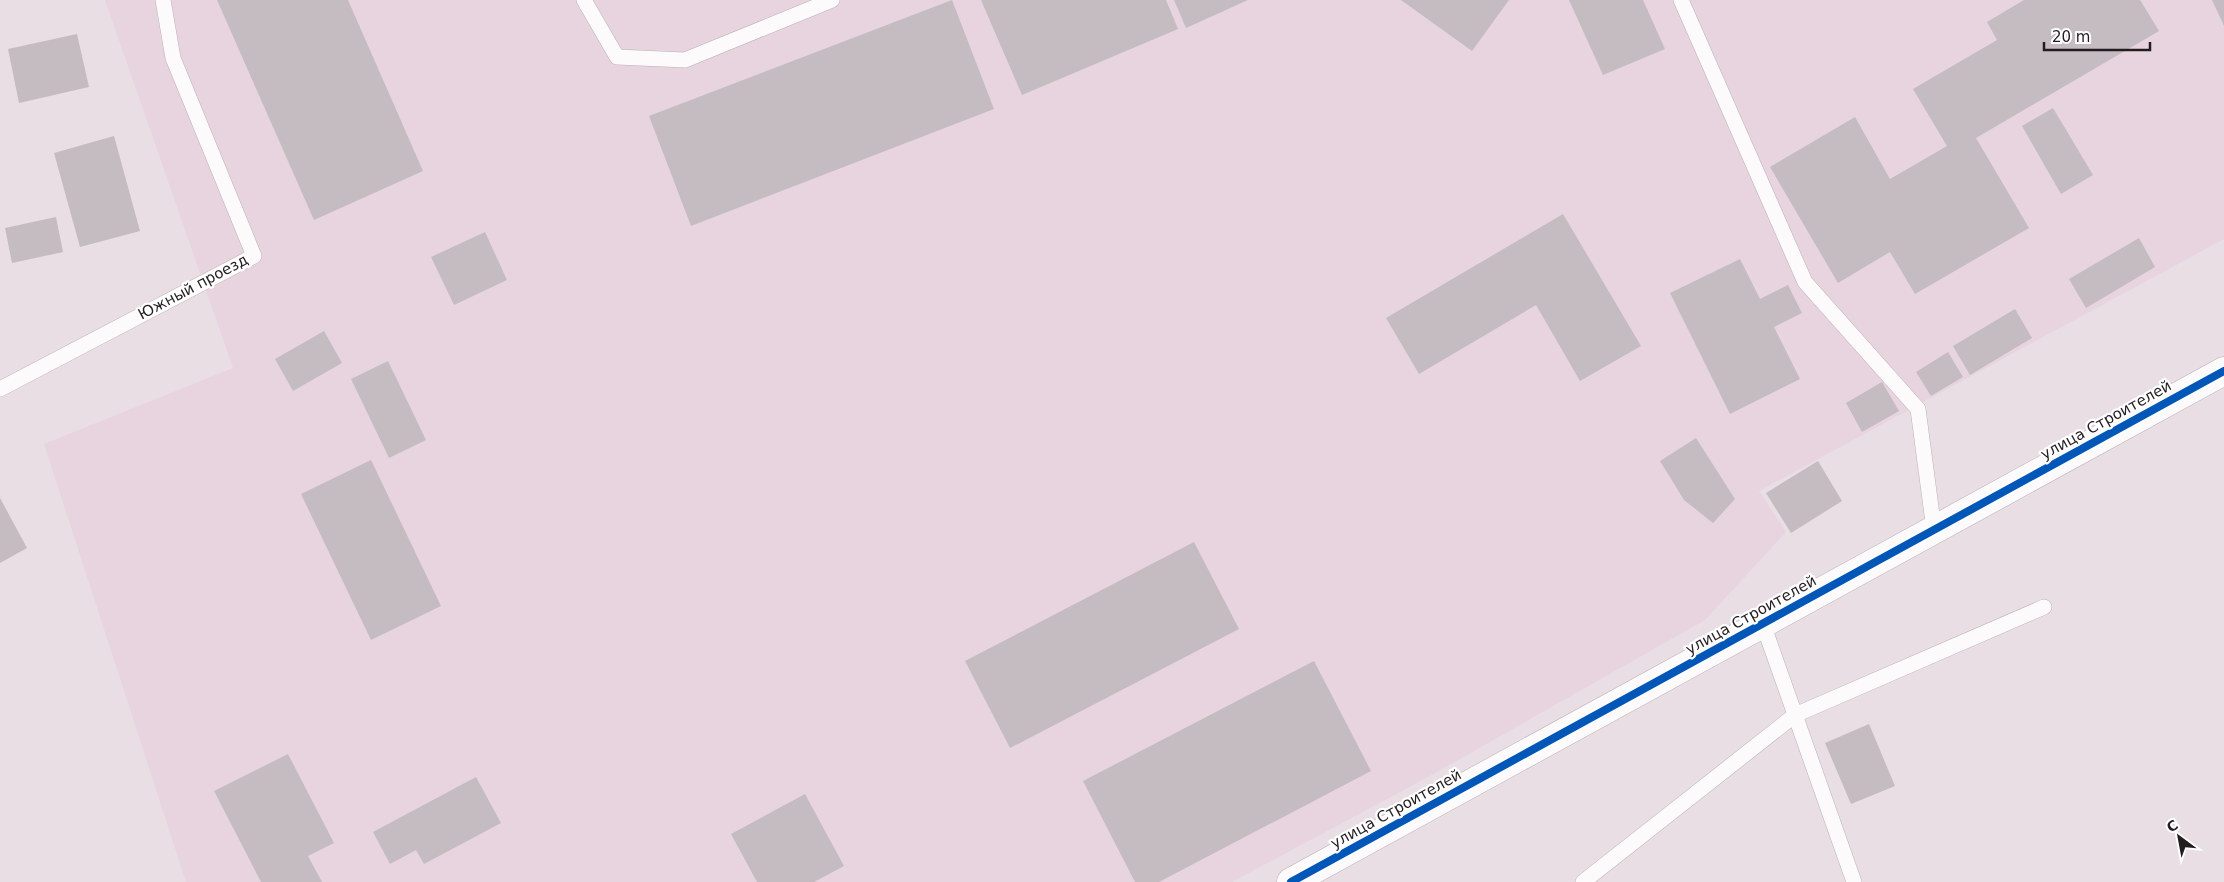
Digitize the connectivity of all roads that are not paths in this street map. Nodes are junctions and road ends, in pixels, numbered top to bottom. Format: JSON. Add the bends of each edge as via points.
{"nodes":[{"id":1,"x":163,"y":0,"type":"edge"},
{"id":2,"x":584,"y":0,"type":"edge"},
{"id":3,"x":832,"y":0,"type":"edge"},
{"id":4,"x":1681,"y":0,"type":"edge"},
{"id":5,"x":2224,"y":371,"type":"edge"},
{"id":6,"x":0,"y":389,"type":"edge"},
{"id":7,"x":1934,"y":530,"type":"junction"},
{"id":8,"x":2044,"y":607,"type":"dead end"},
{"id":9,"x":1762,"y":624,"type":"junction"},
{"id":10,"x":1795,"y":715,"type":"junction"},
{"id":11,"x":1291,"y":882,"type":"edge"},
{"id":12,"x":1583,"y":882,"type":"edge"},
{"id":13,"x":1854,"y":882,"type":"edge"}],
"edges":[{"from":1,"to":6,"type":"lane","name":"Южный проезд","via":[[174,58],[254,256]]},
{"from":2,"to":3,"type":"lane","via":[[616,57],[685,60]]},
{"from":4,"to":7,"type":"lane","via":[[1805,282],[1918,409]]},
{"from":5,"to":7,"type":"street","name":"улица Строителей"},
{"from":7,"to":9,"type":"street","name":"улица Строителей"},
{"from":8,"to":10,"type":"lane"},
{"from":9,"to":10,"type":"lane"},
{"from":9,"to":11,"type":"street","name":"улица Строителей"},
{"from":10,"to":12,"type":"lane"},
{"from":10,"to":13,"type":"lane"}]}
